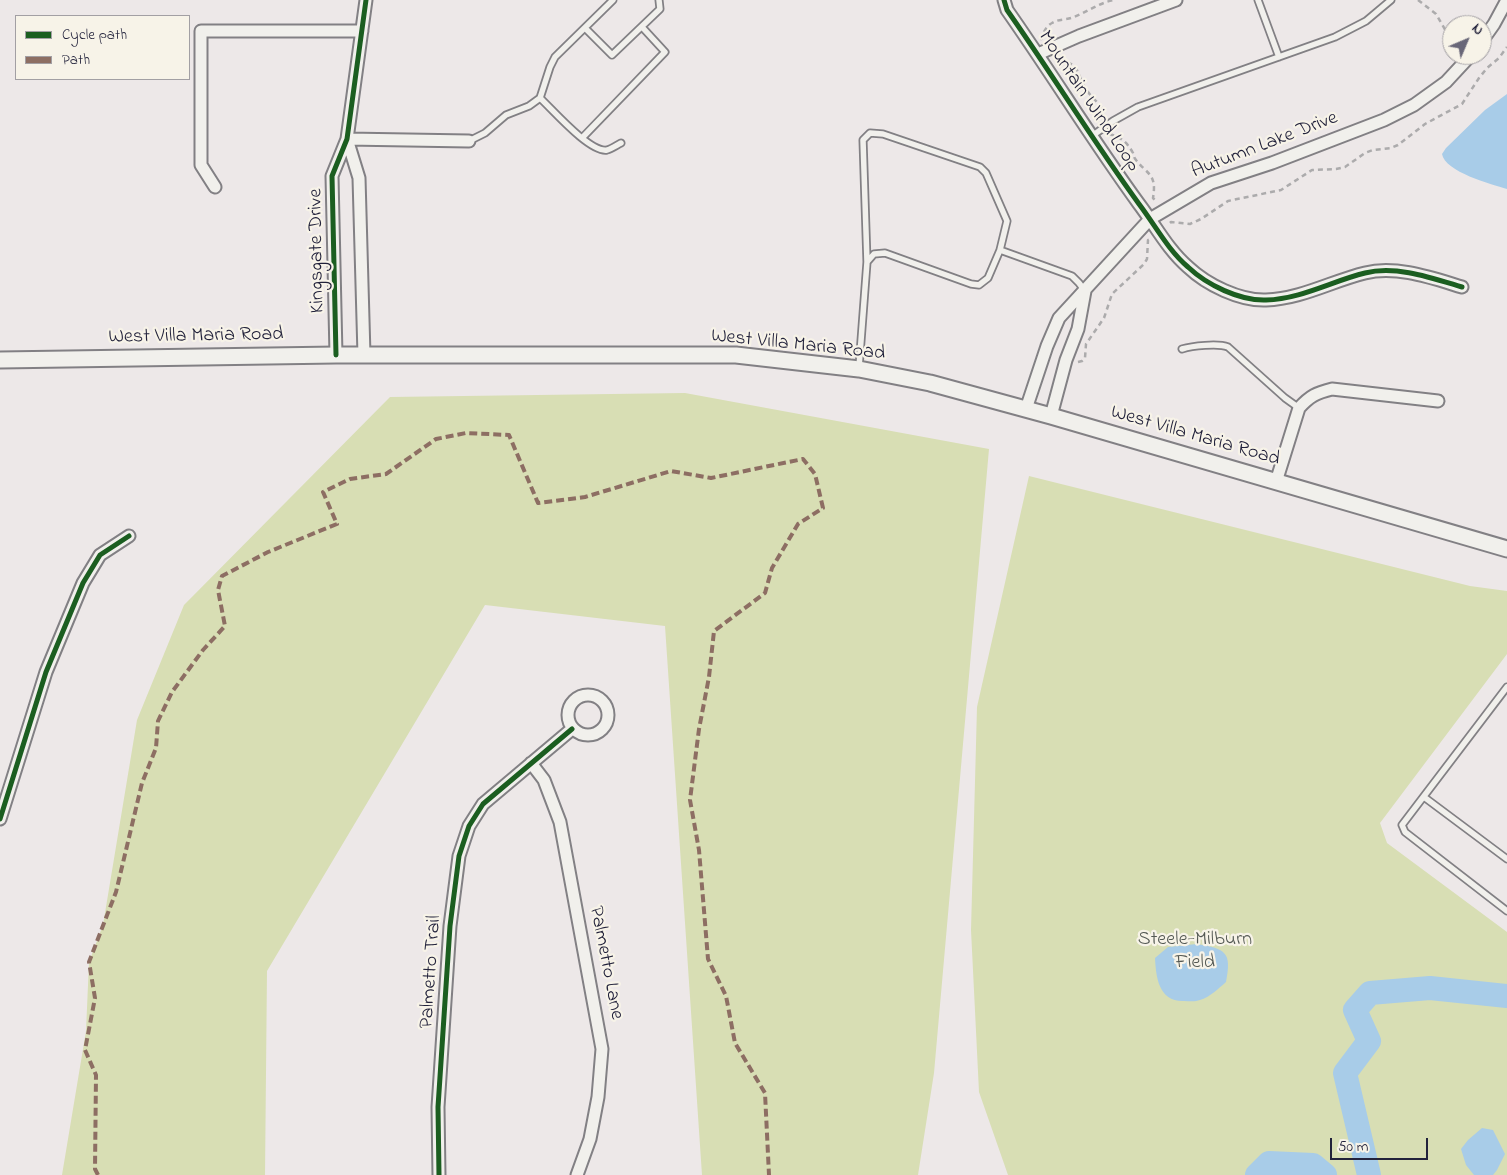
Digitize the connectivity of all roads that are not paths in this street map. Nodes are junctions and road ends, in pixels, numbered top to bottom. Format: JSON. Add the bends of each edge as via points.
{"nodes":[{"id":1,"x":366,"y":0,"type":"edge"},
{"id":2,"x":613,"y":0,"type":"edge"},
{"id":3,"x":659,"y":0,"type":"edge"},
{"id":4,"x":1004,"y":0,"type":"edge"},
{"id":5,"x":1174,"y":0,"type":"edge"},
{"id":6,"x":1258,"y":0,"type":"edge"},
{"id":7,"x":1391,"y":0,"type":"edge"},
{"id":8,"x":1507,"y":0,"type":"edge"},
{"id":9,"x":642,"y":27,"type":"junction"},
{"id":10,"x":1492,"y":27,"type":"edge"},
{"id":11,"x":585,"y":28,"type":"junction"},
{"id":12,"x":362,"y":31,"type":"junction"},
{"id":13,"x":1043,"y":52,"type":"junction"},
{"id":14,"x":1279,"y":56,"type":"junction"},
{"id":15,"x":1462,"y":65,"type":"edge"},
{"id":16,"x":540,"y":98,"type":"junction"},
{"id":17,"x":1092,"y":136,"type":"junction"},
{"id":18,"x":582,"y":138,"type":"junction"},
{"id":19,"x":348,"y":139,"type":"junction"},
{"id":20,"x":469,"y":141,"type":"joint"},
{"id":21,"x":621,"y":143,"type":"dead end"},
{"id":22,"x":215,"y":187,"type":"dead end"},
{"id":23,"x":1150,"y":219,"type":"junction"},
{"id":24,"x":1000,"y":250,"type":"junction"},
{"id":25,"x":867,"y":262,"type":"junction"},
{"id":26,"x":1462,"y":287,"type":"dead end"},
{"id":27,"x":1085,"y":291,"type":"junction"},
{"id":28,"x":1182,"y":349,"type":"dead end"},
{"id":29,"x":336,"y":355,"type":"junction"},
{"id":30,"x":364,"y":355,"type":"junction"},
{"id":31,"x":0,"y":360,"type":"edge"},
{"id":32,"x":859,"y":369,"type":"junction"},
{"id":33,"x":1438,"y":401,"type":"dead end"},
{"id":34,"x":1299,"y":408,"type":"junction"},
{"id":35,"x":1026,"y":409,"type":"junction"},
{"id":36,"x":1052,"y":416,"type":"junction"},
{"id":37,"x":1276,"y":482,"type":"junction"},
{"id":38,"x":128,"y":536,"type":"dead end"},
{"id":39,"x":1507,"y":549,"type":"edge"},
{"id":40,"x":1507,"y":687,"type":"edge"},
{"id":41,"x":572,"y":729,"type":"dead end"},
{"id":42,"x":531,"y":762,"type":"junction"},
{"id":43,"x":1424,"y":797,"type":"junction"},
{"id":44,"x":0,"y":819,"type":"edge"},
{"id":45,"x":1507,"y":859,"type":"edge"},
{"id":46,"x":1507,"y":911,"type":"edge"},
{"id":47,"x":439,"y":1175,"type":"edge"},
{"id":48,"x":577,"y":1175,"type":"edge"}],
"edges":[{"from":1,"to":12,"type":"street","name":"Kingsgate Drive"},
{"from":2,"to":11,"type":"lane"},
{"from":3,"to":9,"type":"lane","via":[[660,9]]},
{"from":4,"to":13,"type":"street","name":"Mountain Wind Loop","via":[[1007,10]]},
{"from":5,"to":13,"type":"street"},
{"from":6,"to":14,"type":"lane"},
{"from":7,"to":14,"type":"lane","via":[[1366,21],[1335,37]]},
{"from":8,"to":10,"type":"street"},
{"from":9,"to":11,"type":"lane","via":[[612,55]]},
{"from":9,"to":18,"type":"lane","via":[[665,52]]},
{"from":11,"to":16,"type":"lane","via":[[556,57]]},
{"from":12,"to":19,"type":"street","name":"Kingsgate Drive"},
{"from":12,"to":22,"type":"street","via":[[201,31],[201,165]]},
{"from":13,"to":17,"type":"street","name":"Mountain Wind Loop"},
{"from":14,"to":17,"type":"lane","via":[[1138,107]]},
{"from":15,"to":23,"type":"street","name":"Autumn Lake Drive","via":[[1446,82],[1414,105],[1384,120],[1211,183]]},
{"from":16,"to":18,"type":"lane"},
{"from":16,"to":20,"type":"lane","via":[[506,115]]},
{"from":17,"to":23,"type":"street","name":"Mountain Wind Loop"},
{"from":18,"to":21,"type":"lane","via":[[597,149],[607,150]]},
{"from":19,"to":20,"type":"street"},
{"from":19,"to":29,"type":"street","name":"Kingsgate Drive","via":[[332,176]]},
{"from":19,"to":30,"type":"street","name":"Kingsgate Drive","via":[[358,178]]},
{"from":23,"to":26,"type":"street","name":"Mountain Wind Loop","via":[[1188,267],[1211,285],[1254,301],[1306,293],[1366,272],[1411,273]]},
{"from":23,"to":27,"type":"street","name":"Autumn Lake Drive"},
{"from":24,"to":25,"type":"lane","via":[[988,278],[979,285],[884,253],[874,254]]},
{"from":24,"to":25,"type":"lane","via":[[1007,221],[986,173],[980,167],[884,134],[870,133],[863,140]]},
{"from":24,"to":27,"type":"lane","via":[[1072,276]]},
{"from":25,"to":32,"type":"lane"},
{"from":27,"to":35,"type":"street","name":"Autumn Lake Drive","via":[[1059,318]]},
{"from":27,"to":36,"type":"street","via":[[1078,329],[1066,360]]},
{"from":28,"to":34,"type":"lane","via":[[1228,346]]},
{"from":29,"to":30,"type":"main road","name":"West Villa Maria Road"},
{"from":29,"to":31,"type":"main road","name":"West Villa Maria Road"},
{"from":30,"to":32,"type":"main road","name":"West Villa Maria Road","via":[[736,355]]},
{"from":32,"to":35,"type":"main road","name":"West Villa Maria Road","via":[[930,383]]},
{"from":33,"to":34,"type":"street","via":[[1332,390],[1316,394]]},
{"from":34,"to":37,"type":"street"},
{"from":35,"to":36,"type":"main road","name":"West Villa Maria Road"},
{"from":36,"to":37,"type":"main road","name":"West Villa Maria Road"},
{"from":37,"to":39,"type":"main road","name":"West Villa Maria Road"},
{"from":38,"to":44,"type":"street","via":[[100,555],[82,582],[46,672]]},
{"from":40,"to":43,"type":"lane"},
{"from":41,"to":42,"type":"street","name":"Palmetto Trail"},
{"from":42,"to":47,"type":"street","name":"Palmetto Trail","via":[[483,804],[469,826],[459,856],[450,926],[438,1107]]},
{"from":42,"to":48,"type":"street","name":"Palmetto Lane","via":[[544,780],[560,822],[602,1049],[590,1139]]},
{"from":43,"to":45,"type":"lane"},
{"from":43,"to":46,"type":"lane","via":[[1402,825],[1405,832]]}]}
